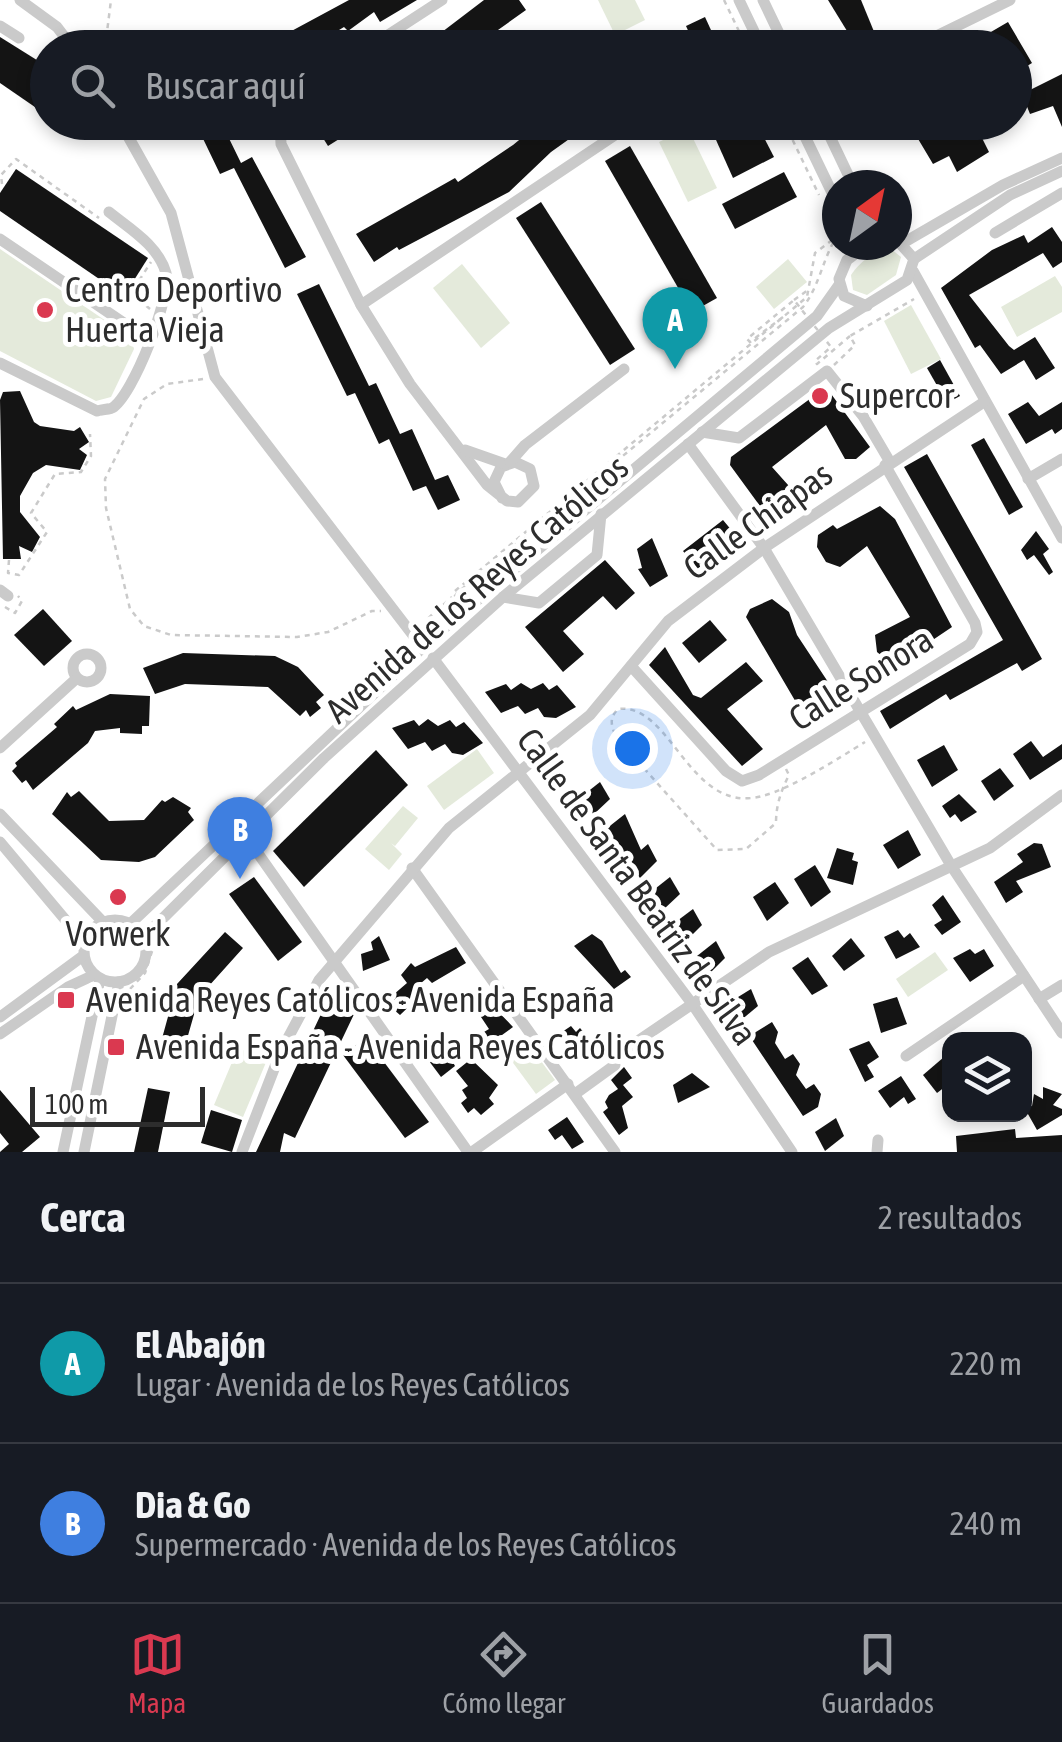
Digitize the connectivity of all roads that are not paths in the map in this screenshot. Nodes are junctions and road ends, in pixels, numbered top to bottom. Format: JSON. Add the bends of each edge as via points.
{"nodes":[{"id":1,"x":20,"y":0,"type":"edge"},
{"id":2,"x":442,"y":0,"type":"edge"},
{"id":3,"x":739,"y":0,"type":"edge"},
{"id":4,"x":763,"y":0,"type":"edge"},
{"id":5,"x":1010,"y":0,"type":"edge"},
{"id":6,"x":0,"y":26,"type":"edge"},
{"id":7,"x":59,"y":30,"type":"edge"},
{"id":8,"x":396,"y":30,"type":"edge"},
{"id":9,"x":753,"y":30,"type":"edge"},
{"id":10,"x":777,"y":30,"type":"edge"},
{"id":11,"x":949,"y":30,"type":"edge"},
{"id":12,"x":19,"y":38,"type":"dead end"},
{"id":13,"x":130,"y":140,"type":"edge"},
{"id":14,"x":281,"y":140,"type":"edge"},
{"id":15,"x":608,"y":140,"type":"edge"},
{"id":16,"x":807,"y":140,"type":"edge"},
{"id":17,"x":832,"y":140,"type":"edge"},
{"id":18,"x":1062,"y":158,"type":"edge"},
{"id":19,"x":846,"y":170,"type":"edge"},
{"id":20,"x":1062,"y":171,"type":"edge"},
{"id":21,"x":822,"y":172,"type":"edge"},
{"id":22,"x":1062,"y":193,"type":"edge"},
{"id":23,"x":103,"y":214,"type":"road end"},
{"id":24,"x":995,"y":233,"type":"dead end"},
{"id":25,"x":912,"y":236,"type":"edge"},
{"id":26,"x":0,"y":239,"type":"edge"},
{"id":27,"x":849,"y":260,"type":"edge"},
{"id":28,"x":910,"y":260,"type":"edge"},
{"id":29,"x":913,"y":265,"type":"junction"},
{"id":30,"x":839,"y":285,"type":"junction"},
{"id":31,"x":361,"y":305,"type":"junction"},
{"id":32,"x":868,"y":306,"type":"junction"},
{"id":33,"x":149,"y":340,"type":"junction"},
{"id":34,"x":0,"y":363,"type":"edge"},
{"id":35,"x":624,"y":370,"type":"dead end"},
{"id":36,"x":984,"y":402,"type":"junction"},
{"id":37,"x":702,"y":432,"type":"junction"},
{"id":38,"x":688,"y":444,"type":"junction"},
{"id":39,"x":524,"y":445,"type":"junction"},
{"id":40,"x":462,"y":448,"type":"junction"},
{"id":41,"x":1062,"y":459,"type":"edge"},
{"id":42,"x":508,"y":463,"type":"junction"},
{"id":43,"x":888,"y":463,"type":"junction"},
{"id":44,"x":526,"y":465,"type":"junction"},
{"id":45,"x":1028,"y":479,"type":"junction"},
{"id":46,"x":502,"y":498,"type":"junction"},
{"id":47,"x":601,"y":514,"type":"junction"},
{"id":48,"x":1062,"y":538,"type":"edge"},
{"id":49,"x":764,"y":548,"type":"junction"},
{"id":50,"x":504,"y":597,"type":"junction"},
{"id":51,"x":422,"y":647,"type":"junction"},
{"id":52,"x":433,"y":658,"type":"junction"},
{"id":53,"x":631,"y":666,"type":"junction"},
{"id":54,"x":77,"y":678,"type":"dead end"},
{"id":55,"x":860,"y":710,"type":"junction"},
{"id":56,"x":0,"y":748,"type":"edge"},
{"id":57,"x":520,"y":769,"type":"junction"},
{"id":58,"x":1062,"y":795,"type":"edge"},
{"id":59,"x":0,"y":814,"type":"edge"},
{"id":60,"x":245,"y":835,"type":"junction"},
{"id":61,"x":0,"y":842,"type":"edge"},
{"id":62,"x":952,"y":867,"type":"junction"},
{"id":63,"x":412,"y":868,"type":"junction"},
{"id":64,"x":103,"y":922,"type":"junction"},
{"id":65,"x":130,"y":924,"type":"junction"},
{"id":66,"x":143,"y":938,"type":"junction"},
{"id":67,"x":84,"y":942,"type":"junction"},
{"id":68,"x":83,"y":956,"type":"junction"},
{"id":69,"x":332,"y":960,"type":"junction"},
{"id":70,"x":1024,"y":976,"type":"junction"},
{"id":71,"x":97,"y":977,"type":"junction"},
{"id":72,"x":119,"y":982,"type":"junction"},
{"id":73,"x":1062,"y":984,"type":"edge"},
{"id":74,"x":1039,"y":999,"type":"junction"},
{"id":75,"x":692,"y":1006,"type":"junction"},
{"id":76,"x":0,"y":1017,"type":"edge"},
{"id":77,"x":1062,"y":1033,"type":"edge"},
{"id":78,"x":0,"y":1034,"type":"edge"},
{"id":79,"x":626,"y":1050,"type":"dead end"},
{"id":80,"x":906,"y":1056,"type":"dead end"},
{"id":81,"x":615,"y":1066,"type":"dead end"},
{"id":82,"x":572,"y":1089,"type":"junction"},
{"id":83,"x":63,"y":1152,"type":"edge"},
{"id":84,"x":84,"y":1152,"type":"edge"},
{"id":85,"x":242,"y":1152,"type":"edge"},
{"id":86,"x":470,"y":1152,"type":"edge"},
{"id":87,"x":615,"y":1152,"type":"edge"},
{"id":88,"x":792,"y":1152,"type":"edge"}],
"edges":[{"from":1,"to":7,"type":"street"},
{"from":2,"to":8,"type":"street"},
{"from":3,"to":9,"type":"street"},
{"from":4,"to":10,"type":"street"},
{"from":5,"to":11,"type":"street"},
{"from":6,"to":12,"type":"street"},
{"from":13,"to":51,"type":"street","via":[[171,213],[215,377]]},
{"from":14,"to":31,"type":"street"},
{"from":15,"to":31,"type":"street"},
{"from":16,"to":21,"type":"street"},
{"from":17,"to":19,"type":"street"},
{"from":18,"to":25,"type":"street"},
{"from":20,"to":29,"type":"street","name":"Avenida de los Reyes Católicos","via":[[1010,195]]},
{"from":22,"to":24,"type":"street"},
{"from":23,"to":33,"type":"street","via":[[154,249],[168,276]]},
{"from":26,"to":33,"type":"street"},
{"from":27,"to":30,"type":"street","name":"Avenida de los Reyes Católicos"},
{"from":28,"to":29,"type":"street"},
{"from":29,"to":32,"type":"street","name":"Avenida de los Reyes Católicos","via":[[900,286]]},
{"from":29,"to":36,"type":"street"},
{"from":30,"to":32,"type":"street","via":[[844,296]]},
{"from":30,"to":51,"type":"street","name":"Avenida de los Reyes Católicos","via":[[817,316]]},
{"from":31,"to":40,"type":"street","via":[[410,384]]},
{"from":32,"to":37,"type":"street","name":"Avenida de los Reyes Católicos","via":[[829,328]]},
{"from":33,"to":34,"type":"street","via":[[124,394],[107,409]]},
{"from":35,"to":39,"type":"street"},
{"from":36,"to":43,"type":"street","name":"Calle Chiapas"},
{"from":36,"to":45,"type":"street"},
{"from":37,"to":38,"type":"street","name":"Avenida de los Reyes Católicos"},
{"from":37,"to":43,"type":"street","via":[[740,438],[827,372],[863,416]]},
{"from":38,"to":47,"type":"street","name":"Avenida de los Reyes Católicos"},
{"from":38,"to":49,"type":"street"},
{"from":39,"to":42,"type":"street"},
{"from":39,"to":44,"type":"street"},
{"from":40,"to":42,"type":"street"},
{"from":40,"to":46,"type":"street"},
{"from":41,"to":45,"type":"street"},
{"from":42,"to":44,"type":"street"},
{"from":42,"to":46,"type":"street","via":[[494,482]]},
{"from":43,"to":49,"type":"street","name":"Calle Chiapas"},
{"from":43,"to":55,"type":"street","name":"Calle Sonora","via":[[976,632],[970,644]]},
{"from":44,"to":46,"type":"street","via":[[532,492],[518,502]]},
{"from":45,"to":48,"type":"street"},
{"from":47,"to":50,"type":"street","name":"Avenida de los Reyes Católicos"},
{"from":47,"to":50,"type":"street","via":[[597,555],[539,603]]},
{"from":49,"to":53,"type":"street","name":"Calle Chiapas","via":[[668,621]]},
{"from":49,"to":55,"type":"street"},
{"from":50,"to":52,"type":"street","name":"Avenida de los Reyes Católicos"},
{"from":51,"to":65,"type":"street","name":"Avenida de los Reyes Católicos"},
{"from":52,"to":57,"type":"street","name":"Calle de Santa Beatriz de Silva"},
{"from":52,"to":60,"type":"street","name":"Avenida de los Reyes Católicos"},
{"from":53,"to":55,"type":"street","name":"Calle Sonora","via":[[726,771],[742,780]]},
{"from":53,"to":57,"type":"street","name":"Calle Chiapas","via":[[590,714]]},
{"from":54,"to":56,"type":"street"},
{"from":55,"to":62,"type":"street"},
{"from":57,"to":63,"type":"street","name":"Calle Chiapas"},
{"from":57,"to":75,"type":"street","name":"Calle de Santa Beatriz de Silva"},
{"from":58,"to":62,"type":"street"},
{"from":59,"to":64,"type":"street"},
{"from":60,"to":66,"type":"street","name":"Avenida de los Reyes Católicos"},
{"from":60,"to":69,"type":"street"},
{"from":61,"to":67,"type":"street"},
{"from":62,"to":70,"type":"street"},
{"from":62,"to":75,"type":"street","via":[[769,952]]},
{"from":63,"to":69,"type":"street","name":"Calle Chiapas"},
{"from":63,"to":82,"type":"street"},
{"from":64,"to":65,"type":"street"},
{"from":64,"to":67,"type":"street"},
{"from":65,"to":66,"type":"street"},
{"from":66,"to":72,"type":"street","via":[[145,961]]},
{"from":67,"to":68,"type":"street"},
{"from":68,"to":71,"type":"street"},
{"from":68,"to":76,"type":"street"},
{"from":69,"to":85,"type":"street","name":"Calle Chiapas","via":[[281,1051]]},
{"from":69,"to":86,"type":"street"},
{"from":70,"to":74,"type":"street"},
{"from":70,"to":80,"type":"street"},
{"from":71,"to":72,"type":"street"},
{"from":71,"to":78,"type":"street","via":[[68,987]]},
{"from":71,"to":83,"type":"street"},
{"from":72,"to":84,"type":"street"},
{"from":73,"to":74,"type":"street"},
{"from":74,"to":77,"type":"street"},
{"from":75,"to":79,"type":"street"},
{"from":75,"to":88,"type":"street","name":"Calle de Santa Beatriz de Silva"},
{"from":81,"to":82,"type":"street"},
{"from":82,"to":86,"type":"street"},
{"from":82,"to":87,"type":"street"}]}
